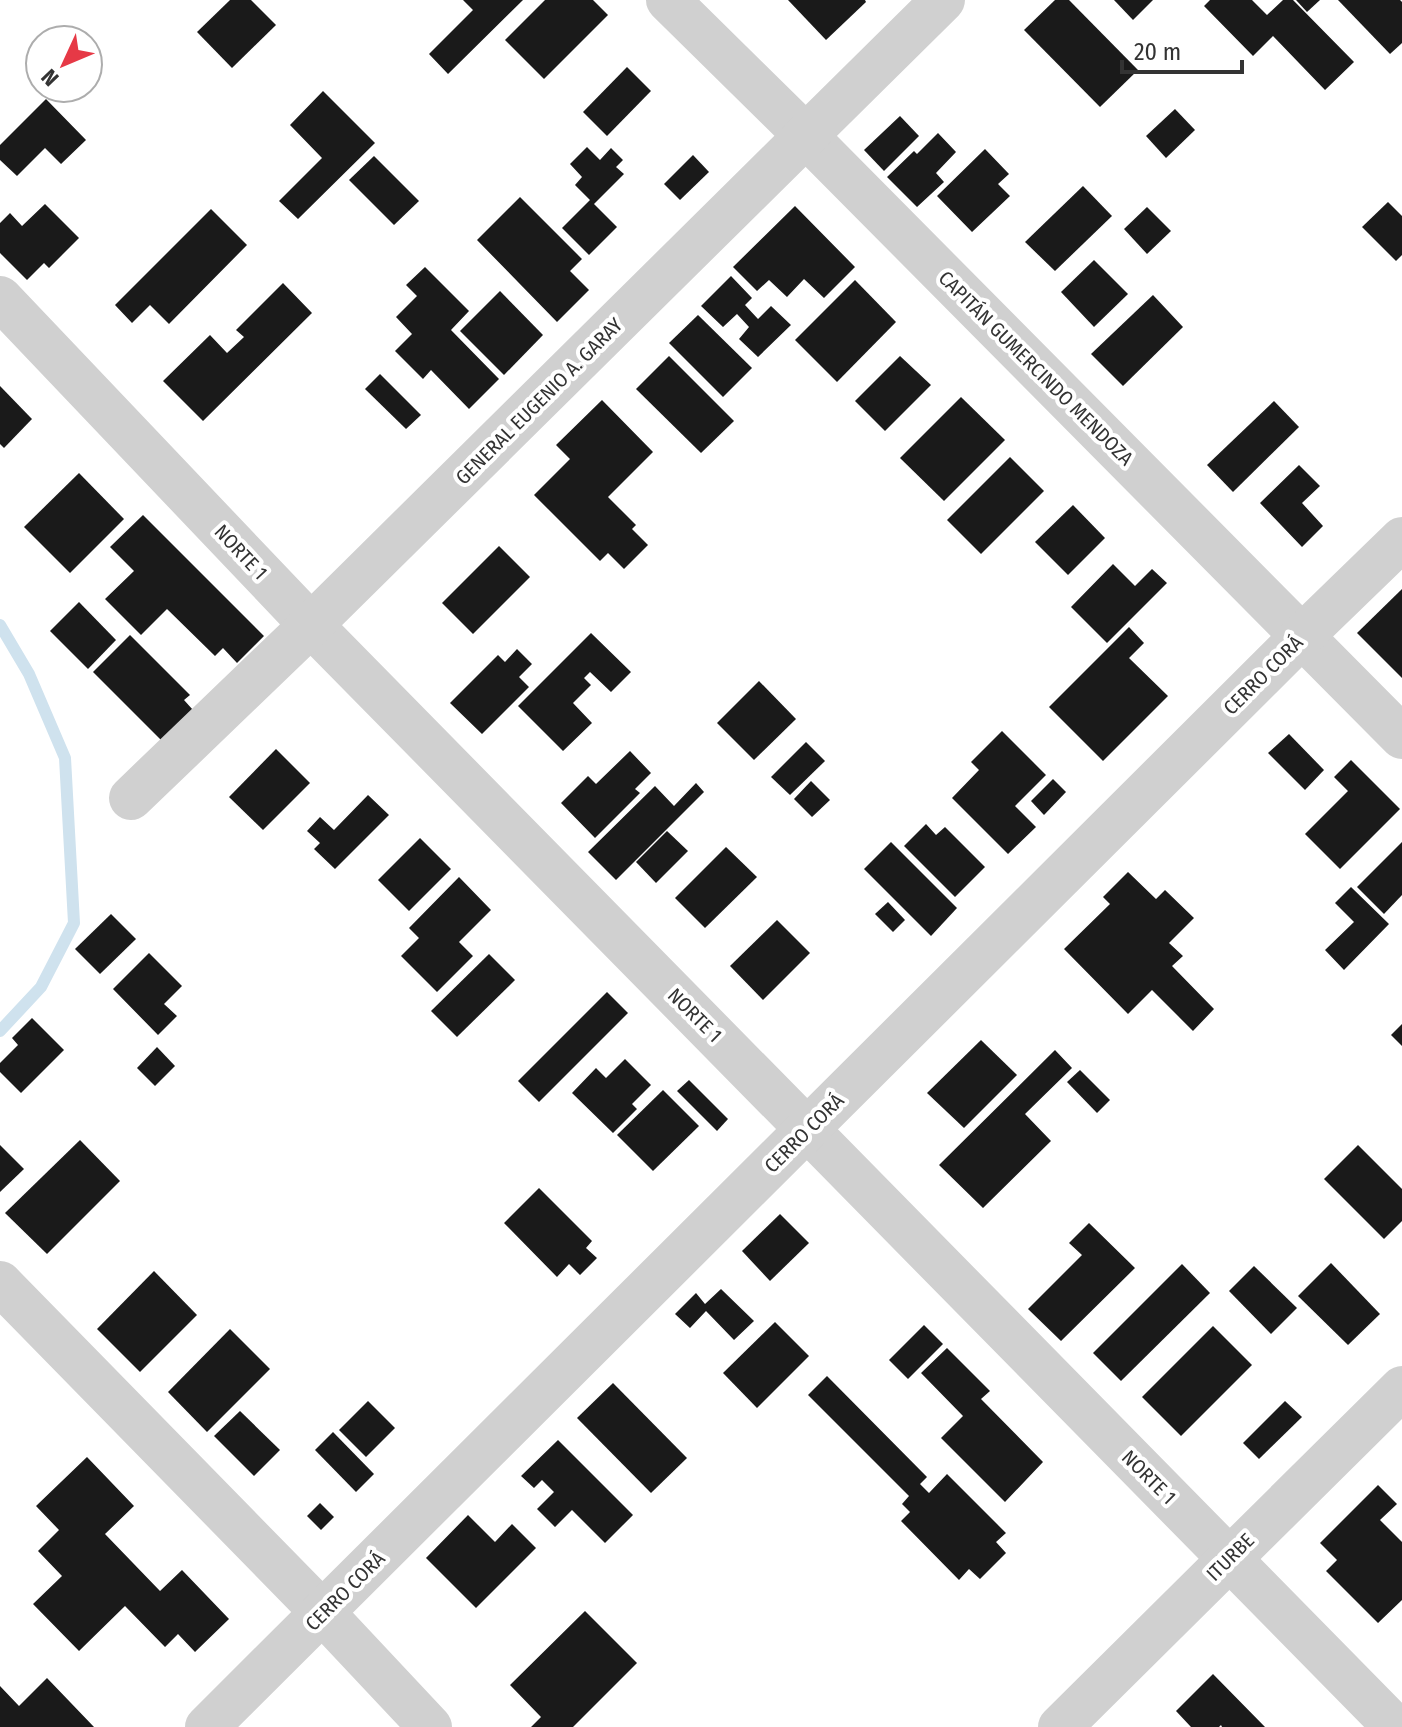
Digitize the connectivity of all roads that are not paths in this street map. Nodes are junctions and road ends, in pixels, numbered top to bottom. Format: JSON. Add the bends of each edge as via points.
{"nodes":[{"id":1,"x":668,"y":0,"type":"edge"},
{"id":2,"x":943,"y":0,"type":"edge"},
{"id":3,"x":806,"y":136,"type":"junction"},
{"id":4,"x":0,"y":298,"type":"edge"},
{"id":5,"x":1402,"y":539,"type":"edge"},
{"id":6,"x":311,"y":625,"type":"junction"},
{"id":7,"x":1301,"y":637,"type":"junction"},
{"id":8,"x":1402,"y":737,"type":"edge"},
{"id":9,"x":131,"y":798,"type":"dead end"},
{"id":10,"x":807,"y":1130,"type":"junction"},
{"id":11,"x":0,"y":1283,"type":"edge"},
{"id":12,"x":1402,"y":1388,"type":"edge"},
{"id":13,"x":1229,"y":1558,"type":"junction"},
{"id":14,"x":323,"y":1613,"type":"junction"},
{"id":15,"x":207,"y":1727,"type":"edge"},
{"id":16,"x":430,"y":1727,"type":"edge"},
{"id":17,"x":1060,"y":1727,"type":"edge"},
{"id":18,"x":1395,"y":1727,"type":"edge"}],
"edges":[{"from":1,"to":3,"type":"street","name":"CAPITÁN GUMERCINDO MENDOZA"},
{"from":2,"to":3,"type":"street","name":"GENERAL EUGENIO A. GARAY"},
{"from":3,"to":6,"type":"street","name":"GENERAL EUGENIO A. GARAY"},
{"from":3,"to":7,"type":"street","name":"CAPITÁN GUMERCINDO MENDOZA"},
{"from":4,"to":6,"type":"street","name":"NORTE 1"},
{"from":5,"to":7,"type":"street","name":"CERRO CORÁ"},
{"from":6,"to":9,"type":"street","name":"GENERAL EUGENIO A. GARAY"},
{"from":6,"to":10,"type":"street","name":"NORTE 1"},
{"from":7,"to":8,"type":"street","name":"CAPITÁN GUMERCINDO MENDOZA"},
{"from":7,"to":10,"type":"street","name":"CERRO CORÁ"},
{"from":10,"to":13,"type":"street","name":"NORTE 1"},
{"from":10,"to":14,"type":"street","name":"CERRO CORÁ"},
{"from":11,"to":14,"type":"street"},
{"from":12,"to":13,"type":"street","name":"ITURBE"},
{"from":13,"to":17,"type":"street","name":"ITURBE"},
{"from":13,"to":18,"type":"street","name":"NORTE 1"},
{"from":14,"to":15,"type":"street","name":"CERRO CORÁ"},
{"from":14,"to":16,"type":"street"}]}
